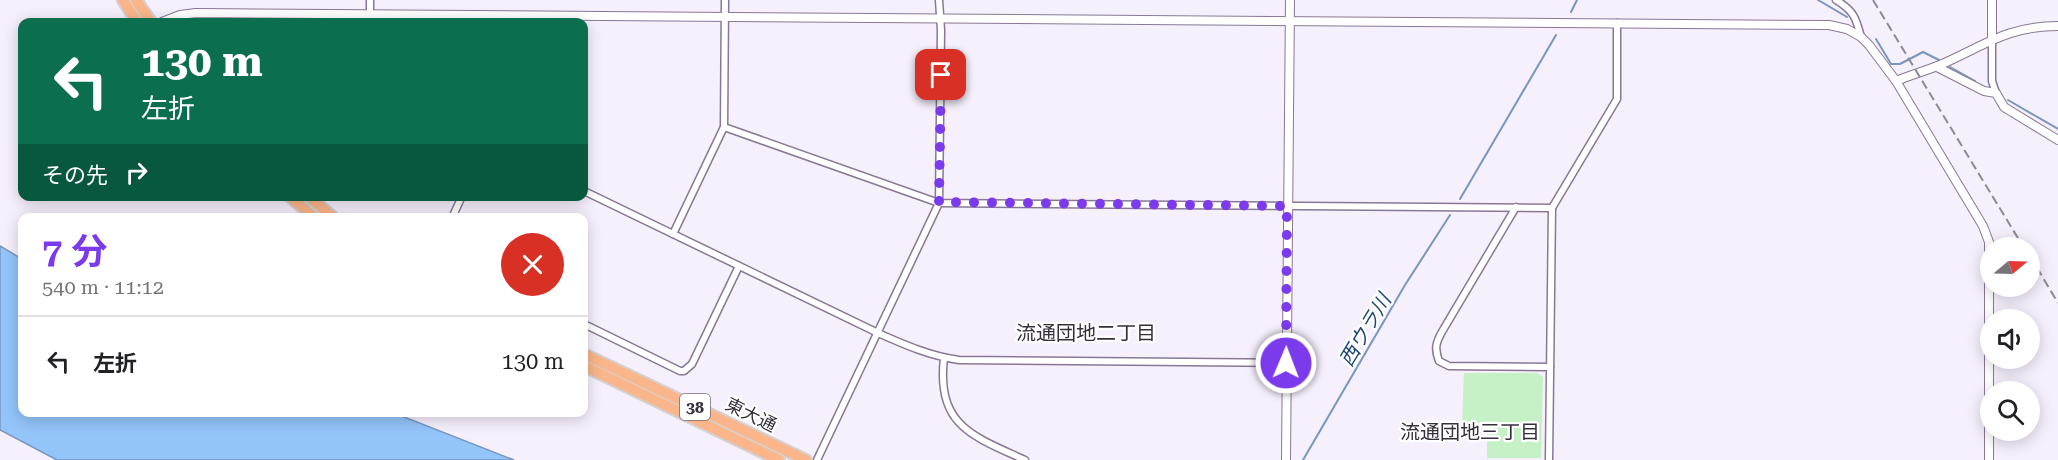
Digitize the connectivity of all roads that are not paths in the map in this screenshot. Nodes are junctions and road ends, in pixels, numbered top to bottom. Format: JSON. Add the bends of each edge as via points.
{"nodes":[{"id":1,"x":123,"y":0,"type":"edge"},
{"id":2,"x":136,"y":0,"type":"edge"},
{"id":3,"x":370,"y":0,"type":"edge"},
{"id":4,"x":725,"y":0,"type":"edge"},
{"id":5,"x":939,"y":0,"type":"edge"},
{"id":6,"x":1290,"y":0,"type":"edge"},
{"id":7,"x":1836,"y":0,"type":"edge"},
{"id":8,"x":1992,"y":0,"type":"edge"},
{"id":9,"x":725,"y":17,"type":"junction"},
{"id":10,"x":134,"y":18,"type":"edge"},
{"id":11,"x":148,"y":18,"type":"edge"},
{"id":12,"x":172,"y":18,"type":"edge"},
{"id":13,"x":341,"y":18,"type":"edge"},
{"id":14,"x":370,"y":18,"type":"edge"},
{"id":15,"x":548,"y":18,"type":"edge"},
{"id":16,"x":939,"y":19,"type":"junction"},
{"id":17,"x":1289,"y":21,"type":"junction"},
{"id":18,"x":1617,"y":23,"type":"junction"},
{"id":19,"x":2058,"y":26,"type":"edge"},
{"id":20,"x":1861,"y":37,"type":"junction"},
{"id":21,"x":1992,"y":38,"type":"junction"},
{"id":22,"x":1937,"y":67,"type":"junction"},
{"id":23,"x":1896,"y":81,"type":"junction"},
{"id":24,"x":1996,"y":93,"type":"junction"},
{"id":25,"x":724,"y":127,"type":"junction"},
{"id":26,"x":2058,"y":141,"type":"edge"},
{"id":27,"x":588,"y":193,"type":"edge"},
{"id":28,"x":295,"y":201,"type":"edge"},
{"id":29,"x":314,"y":201,"type":"edge"},
{"id":30,"x":939,"y":202,"type":"junction"},
{"id":31,"x":1287,"y":206,"type":"junction"},
{"id":32,"x":1516,"y":207,"type":"junction"},
{"id":33,"x":1552,"y":208,"type":"junction"},
{"id":34,"x":309,"y":213,"type":"edge"},
{"id":35,"x":328,"y":213,"type":"edge"},
{"id":36,"x":673,"y":234,"type":"junction"},
{"id":37,"x":739,"y":266,"type":"junction"},
{"id":38,"x":588,"y":326,"type":"edge"},
{"id":39,"x":878,"y":333,"type":"junction"},
{"id":40,"x":588,"y":356,"type":"edge"},
{"id":41,"x":944,"y":358,"type":"junction"},
{"id":42,"x":1286,"y":363,"type":"junction"},
{"id":43,"x":1550,"y":367,"type":"junction"},
{"id":44,"x":588,"y":368,"type":"edge"},
{"id":45,"x":779,"y":460,"type":"edge"},
{"id":46,"x":807,"y":460,"type":"edge"},
{"id":47,"x":817,"y":460,"type":"edge"},
{"id":48,"x":1025,"y":460,"type":"edge"},
{"id":49,"x":1286,"y":460,"type":"edge"},
{"id":50,"x":1549,"y":460,"type":"edge"},
{"id":51,"x":1989,"y":460,"type":"edge"}],
"edges":[{"from":1,"to":10,"type":"highway"},
{"from":2,"to":11,"type":"highway"},
{"from":3,"to":14,"type":"street"},
{"from":4,"to":9,"type":"street"},
{"from":5,"to":16,"type":"street"},
{"from":6,"to":17,"type":"street"},
{"from":7,"to":20,"type":"street","via":[[1856,17]]},
{"from":8,"to":21,"type":"street"},
{"from":9,"to":15,"type":"street"},
{"from":9,"to":16,"type":"street"},
{"from":9,"to":25,"type":"street"},
{"from":12,"to":13,"type":"street","via":[[196,13]]},
{"from":16,"to":17,"type":"street"},
{"from":16,"to":30,"type":"street"},
{"from":17,"to":18,"type":"street"},
{"from":17,"to":31,"type":"street"},
{"from":18,"to":20,"type":"street","via":[[1829,25]]},
{"from":18,"to":33,"type":"street","via":[[1617,99]]},
{"from":19,"to":21,"type":"street","via":[[2026,28]]},
{"from":20,"to":23,"type":"street"},
{"from":21,"to":22,"type":"street"},
{"from":21,"to":24,"type":"street","via":[[1992,81]]},
{"from":22,"to":23,"type":"street"},
{"from":22,"to":24,"type":"street","via":[[1984,92]]},
{"from":23,"to":51,"type":"street","via":[[1989,242]]},
{"from":24,"to":26,"type":"street","via":[[2004,107]]},
{"from":25,"to":30,"type":"street"},
{"from":25,"to":36,"type":"street"},
{"from":27,"to":36,"type":"street"},
{"from":28,"to":34,"type":"highway"},
{"from":29,"to":35,"type":"highway"},
{"from":30,"to":31,"type":"street"},
{"from":30,"to":39,"type":"street"},
{"from":31,"to":32,"type":"street"},
{"from":31,"to":42,"type":"street"},
{"from":32,"to":33,"type":"street"},
{"from":32,"to":43,"type":"street","via":[[1435,344],[1436,354],[1439,361],[1449,366]]},
{"from":33,"to":43,"type":"street"},
{"from":36,"to":37,"type":"street"},
{"from":37,"to":38,"type":"street","via":[[692,364],[684,371]]},
{"from":37,"to":39,"type":"street"},
{"from":39,"to":41,"type":"street","via":[[914,350]]},
{"from":39,"to":47,"type":"street"},
{"from":40,"to":46,"type":"highway","name":"東大通","number":"38"},
{"from":41,"to":42,"type":"street"},
{"from":41,"to":48,"type":"street","via":[[943,395],[950,412],[975,435]]},
{"from":42,"to":49,"type":"street"},
{"from":43,"to":50,"type":"street"},
{"from":44,"to":45,"type":"highway","name":"東大通","number":"38"}]}
